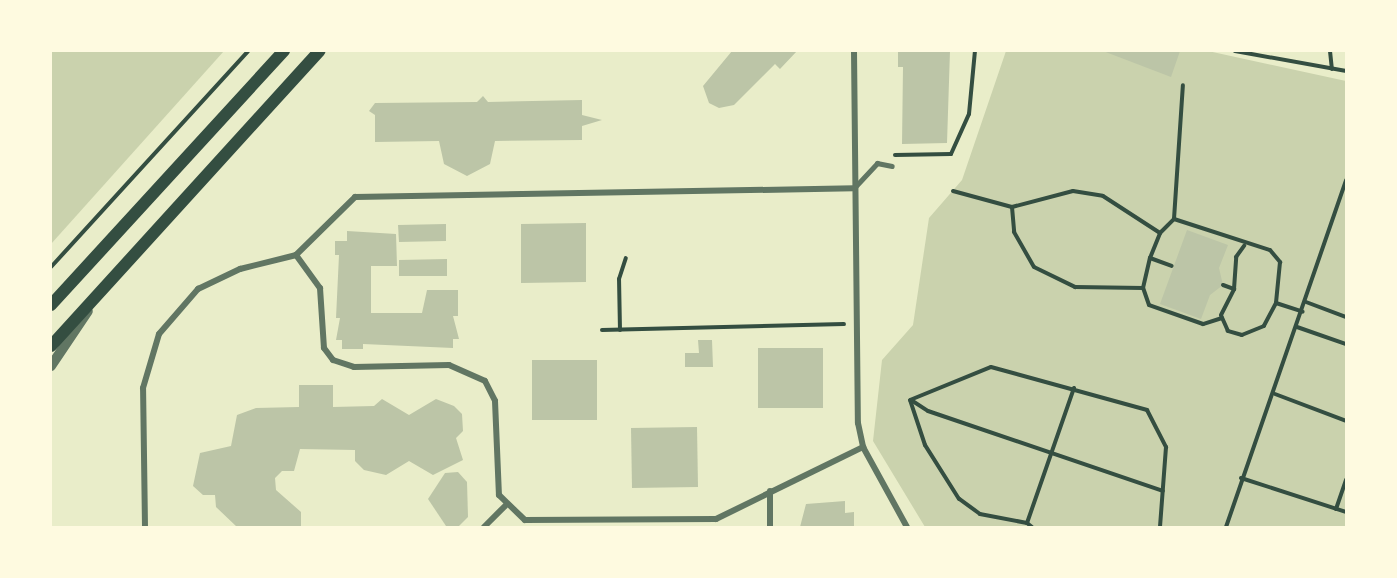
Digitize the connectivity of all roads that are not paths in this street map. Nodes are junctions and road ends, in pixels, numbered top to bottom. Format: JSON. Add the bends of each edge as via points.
{"nodes":[{"id":1,"x":284,"y":51,"type":"edge"},
{"id":2,"x":320,"y":51,"type":"edge"},
{"id":3,"x":854,"y":51,"type":"edge"},
{"id":4,"x":892,"y":166,"type":"dead end"},
{"id":5,"x":854,"y":188,"type":"junction"},
{"id":6,"x":296,"y":255,"type":"junction"},
{"id":7,"x":104,"y":289,"type":"junction"},
{"id":8,"x":51,"y":305,"type":"edge"},
{"id":9,"x":51,"y":346,"type":"edge"},
{"id":10,"x":51,"y":366,"type":"edge"},
{"id":11,"x":863,"y":447,"type":"junction"},
{"id":12,"x":770,"y":491,"type":"junction"},
{"id":13,"x":506,"y":506,"type":"junction"},
{"id":14,"x":145,"y":527,"type":"edge"},
{"id":15,"x":484,"y":527,"type":"edge"},
{"id":16,"x":770,"y":527,"type":"edge"},
{"id":17,"x":907,"y":527,"type":"edge"}],
"edges":[{"from":1,"to":8,"type":"main road"},
{"from":2,"to":7,"type":"main road"},
{"from":3,"to":5,"type":"street"},
{"from":4,"to":5,"type":"lane","via":[[877,163]]},
{"from":5,"to":6,"type":"street","via":[[367,193],[346,202]]},
{"from":5,"to":11,"type":"street"},
{"from":6,"to":13,"type":"street","via":[[320,288],[324,348],[333,360],[354,367],[449,365],[485,381],[495,401],[497,486]]},
{"from":6,"to":14,"type":"street","via":[[210,282],[183,303],[159,334],[143,388]]},
{"from":7,"to":9,"type":"main road"},
{"from":7,"to":10,"type":"street"},
{"from":11,"to":12,"type":"street"},
{"from":11,"to":17,"type":"street"},
{"from":12,"to":13,"type":"street","via":[[705,520],[533,522]]},
{"from":12,"to":16,"type":"street"},
{"from":13,"to":15,"type":"street"}]}
